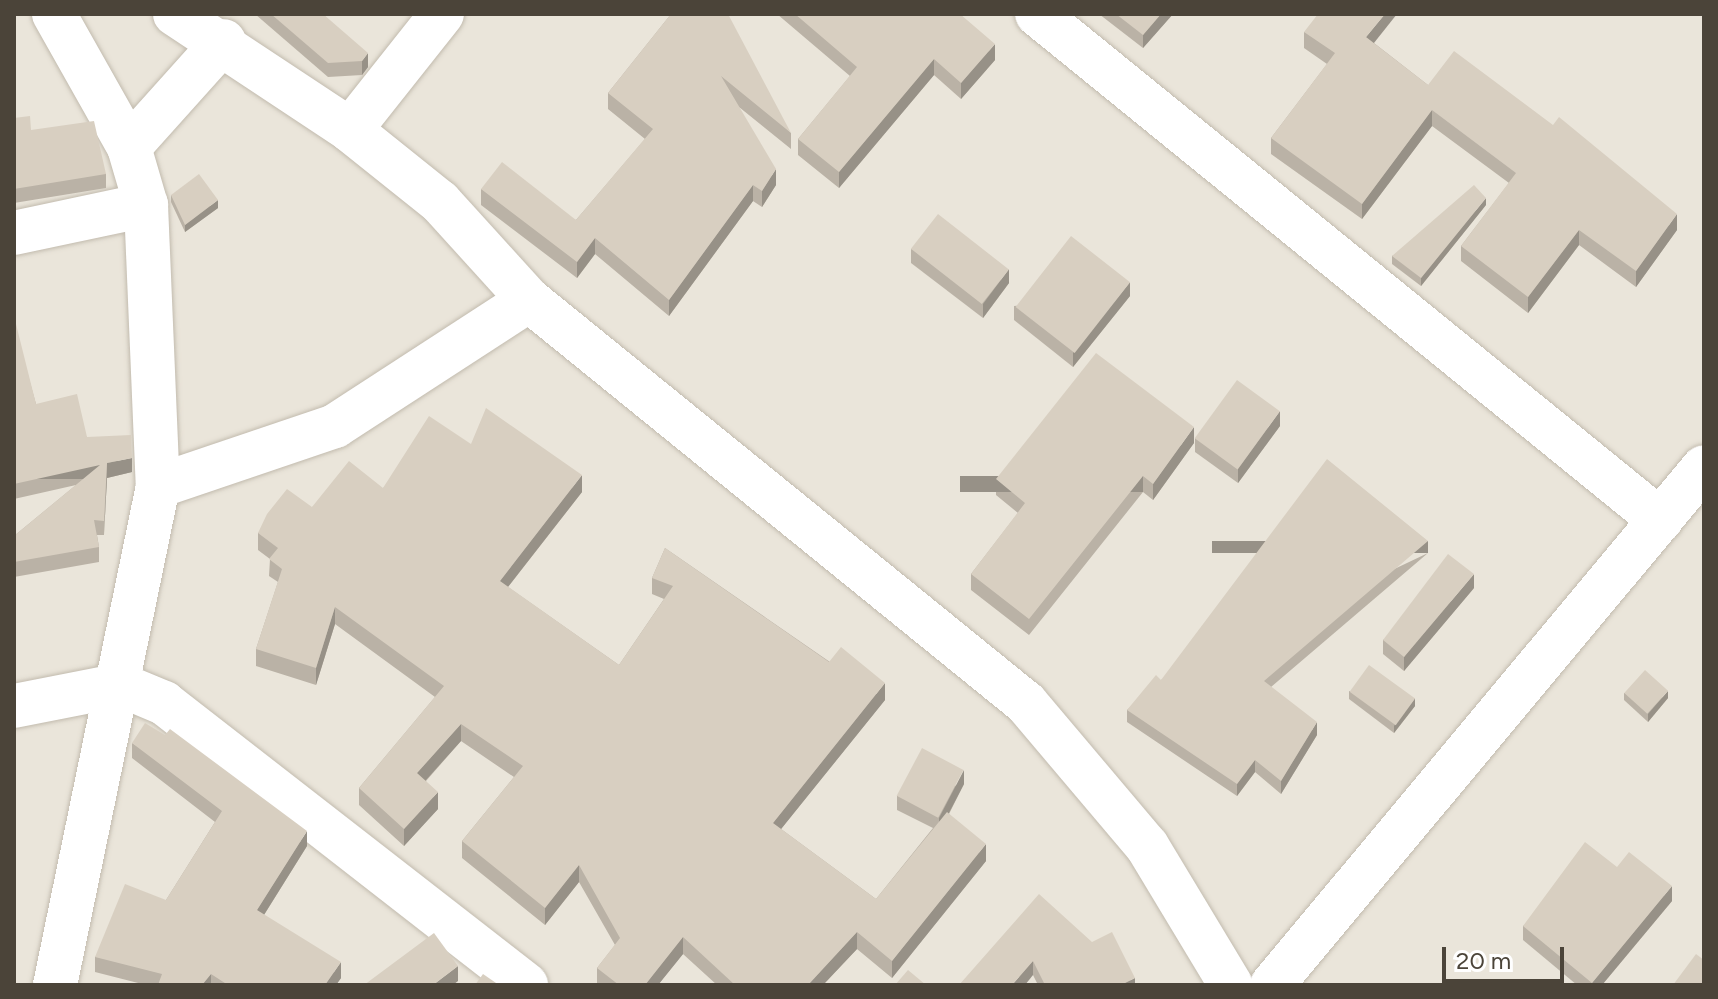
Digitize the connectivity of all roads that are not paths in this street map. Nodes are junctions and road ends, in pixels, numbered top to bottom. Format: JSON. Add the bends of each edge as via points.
{"nodes":[{"id":1,"x":54,"y":14,"type":"edge"},
{"id":2,"x":175,"y":14,"type":"edge"},
{"id":3,"x":442,"y":14,"type":"edge"},
{"id":4,"x":1037,"y":14,"type":"edge"},
{"id":5,"x":224,"y":41,"type":"junction"},
{"id":6,"x":350,"y":130,"type":"junction"},
{"id":7,"x":129,"y":147,"type":"junction"},
{"id":8,"x":146,"y":205,"type":"junction"},
{"id":9,"x":14,"y":233,"type":"edge"},
{"id":10,"x":529,"y":300,"type":"junction"},
{"id":11,"x":1704,"y":467,"type":"edge"},
{"id":12,"x":158,"y":486,"type":"junction"},
{"id":13,"x":1660,"y":520,"type":"junction"},
{"id":14,"x":121,"y":685,"type":"junction"},
{"id":15,"x":14,"y":706,"type":"edge"},
{"id":16,"x":55,"y":985,"type":"edge"},
{"id":17,"x":526,"y":985,"type":"edge"},
{"id":18,"x":1231,"y":985,"type":"edge"},
{"id":19,"x":1272,"y":985,"type":"edge"}],
"edges":[{"from":1,"to":7,"type":"street"},
{"from":2,"to":5,"type":"street"},
{"from":3,"to":6,"type":"street"},
{"from":4,"to":13,"type":"street"},
{"from":5,"to":6,"type":"street"},
{"from":5,"to":7,"type":"street"},
{"from":6,"to":10,"type":"street","via":[[440,202]]},
{"from":7,"to":8,"type":"street"},
{"from":8,"to":9,"type":"street"},
{"from":8,"to":12,"type":"street"},
{"from":10,"to":12,"type":"street","via":[[335,426]]},
{"from":10,"to":18,"type":"street","via":[[1026,703],[1147,846]]},
{"from":11,"to":13,"type":"street"},
{"from":12,"to":14,"type":"street"},
{"from":13,"to":19,"type":"street"},
{"from":14,"to":15,"type":"street"},
{"from":14,"to":16,"type":"street"},
{"from":14,"to":17,"type":"street","via":[[164,703]]}]}
